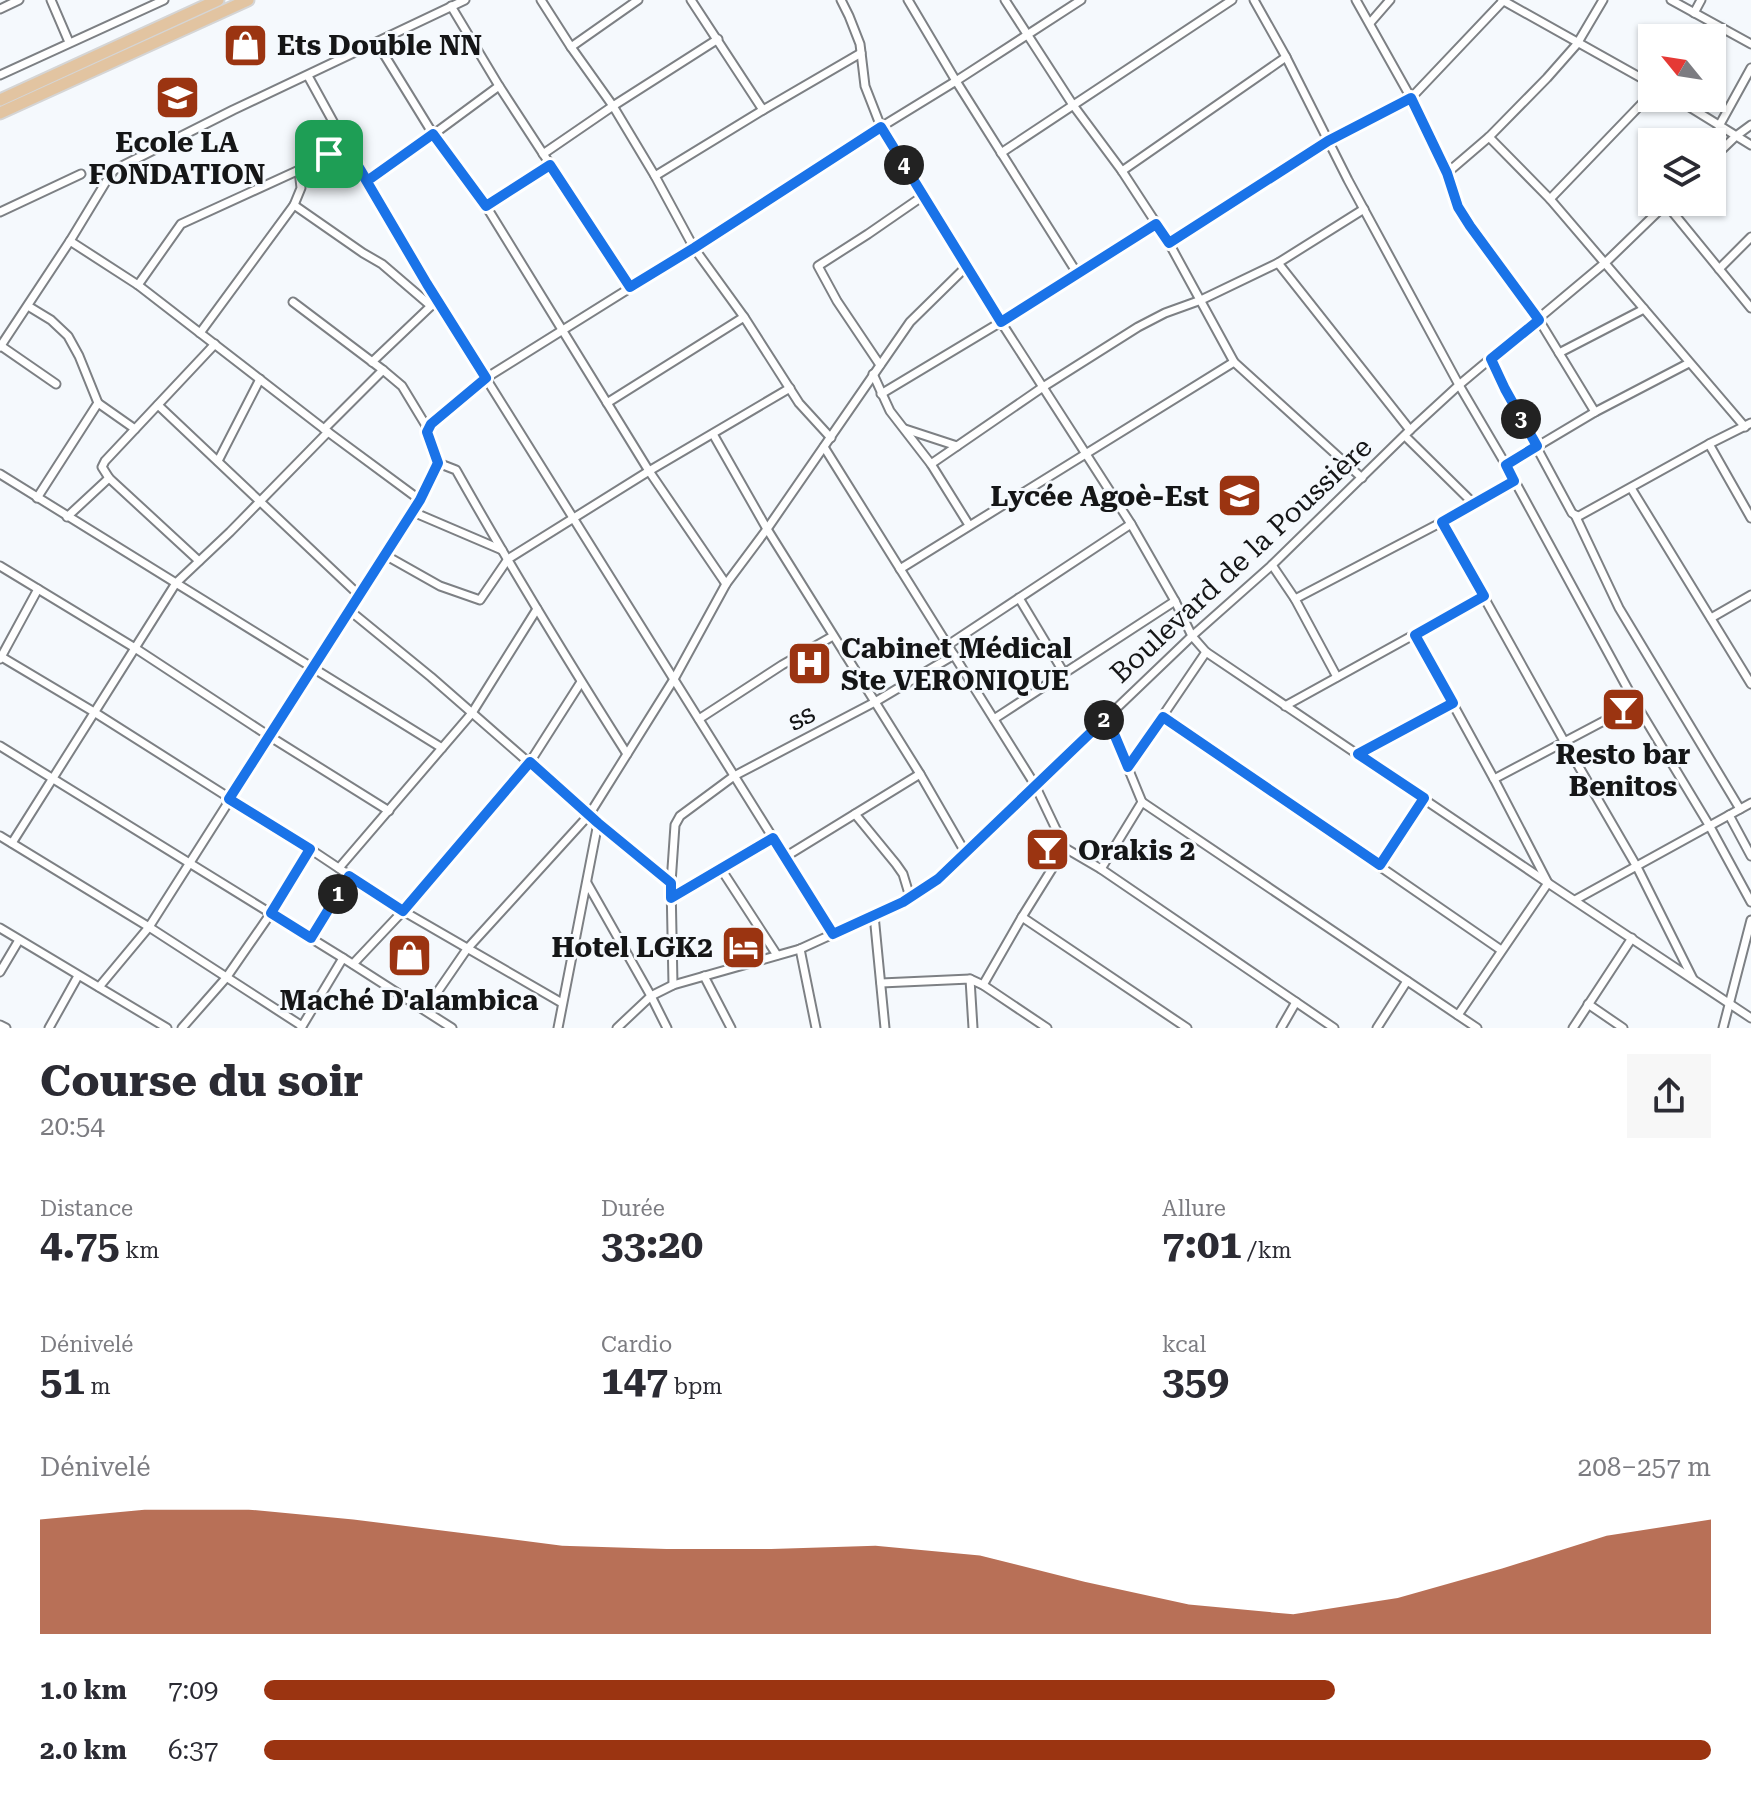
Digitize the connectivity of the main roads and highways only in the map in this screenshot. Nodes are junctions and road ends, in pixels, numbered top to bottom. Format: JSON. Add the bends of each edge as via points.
{"nodes":[{"id":1,"x":218,"y":0,"type":"edge"},
{"id":2,"x":248,"y":0,"type":"edge"},
{"id":3,"x":0,"y":100,"type":"edge"},
{"id":4,"x":0,"y":113,"type":"edge"}],
"edges":[{"from":1,"to":3,"type":"main road"},
{"from":2,"to":4,"type":"main road"}]}
